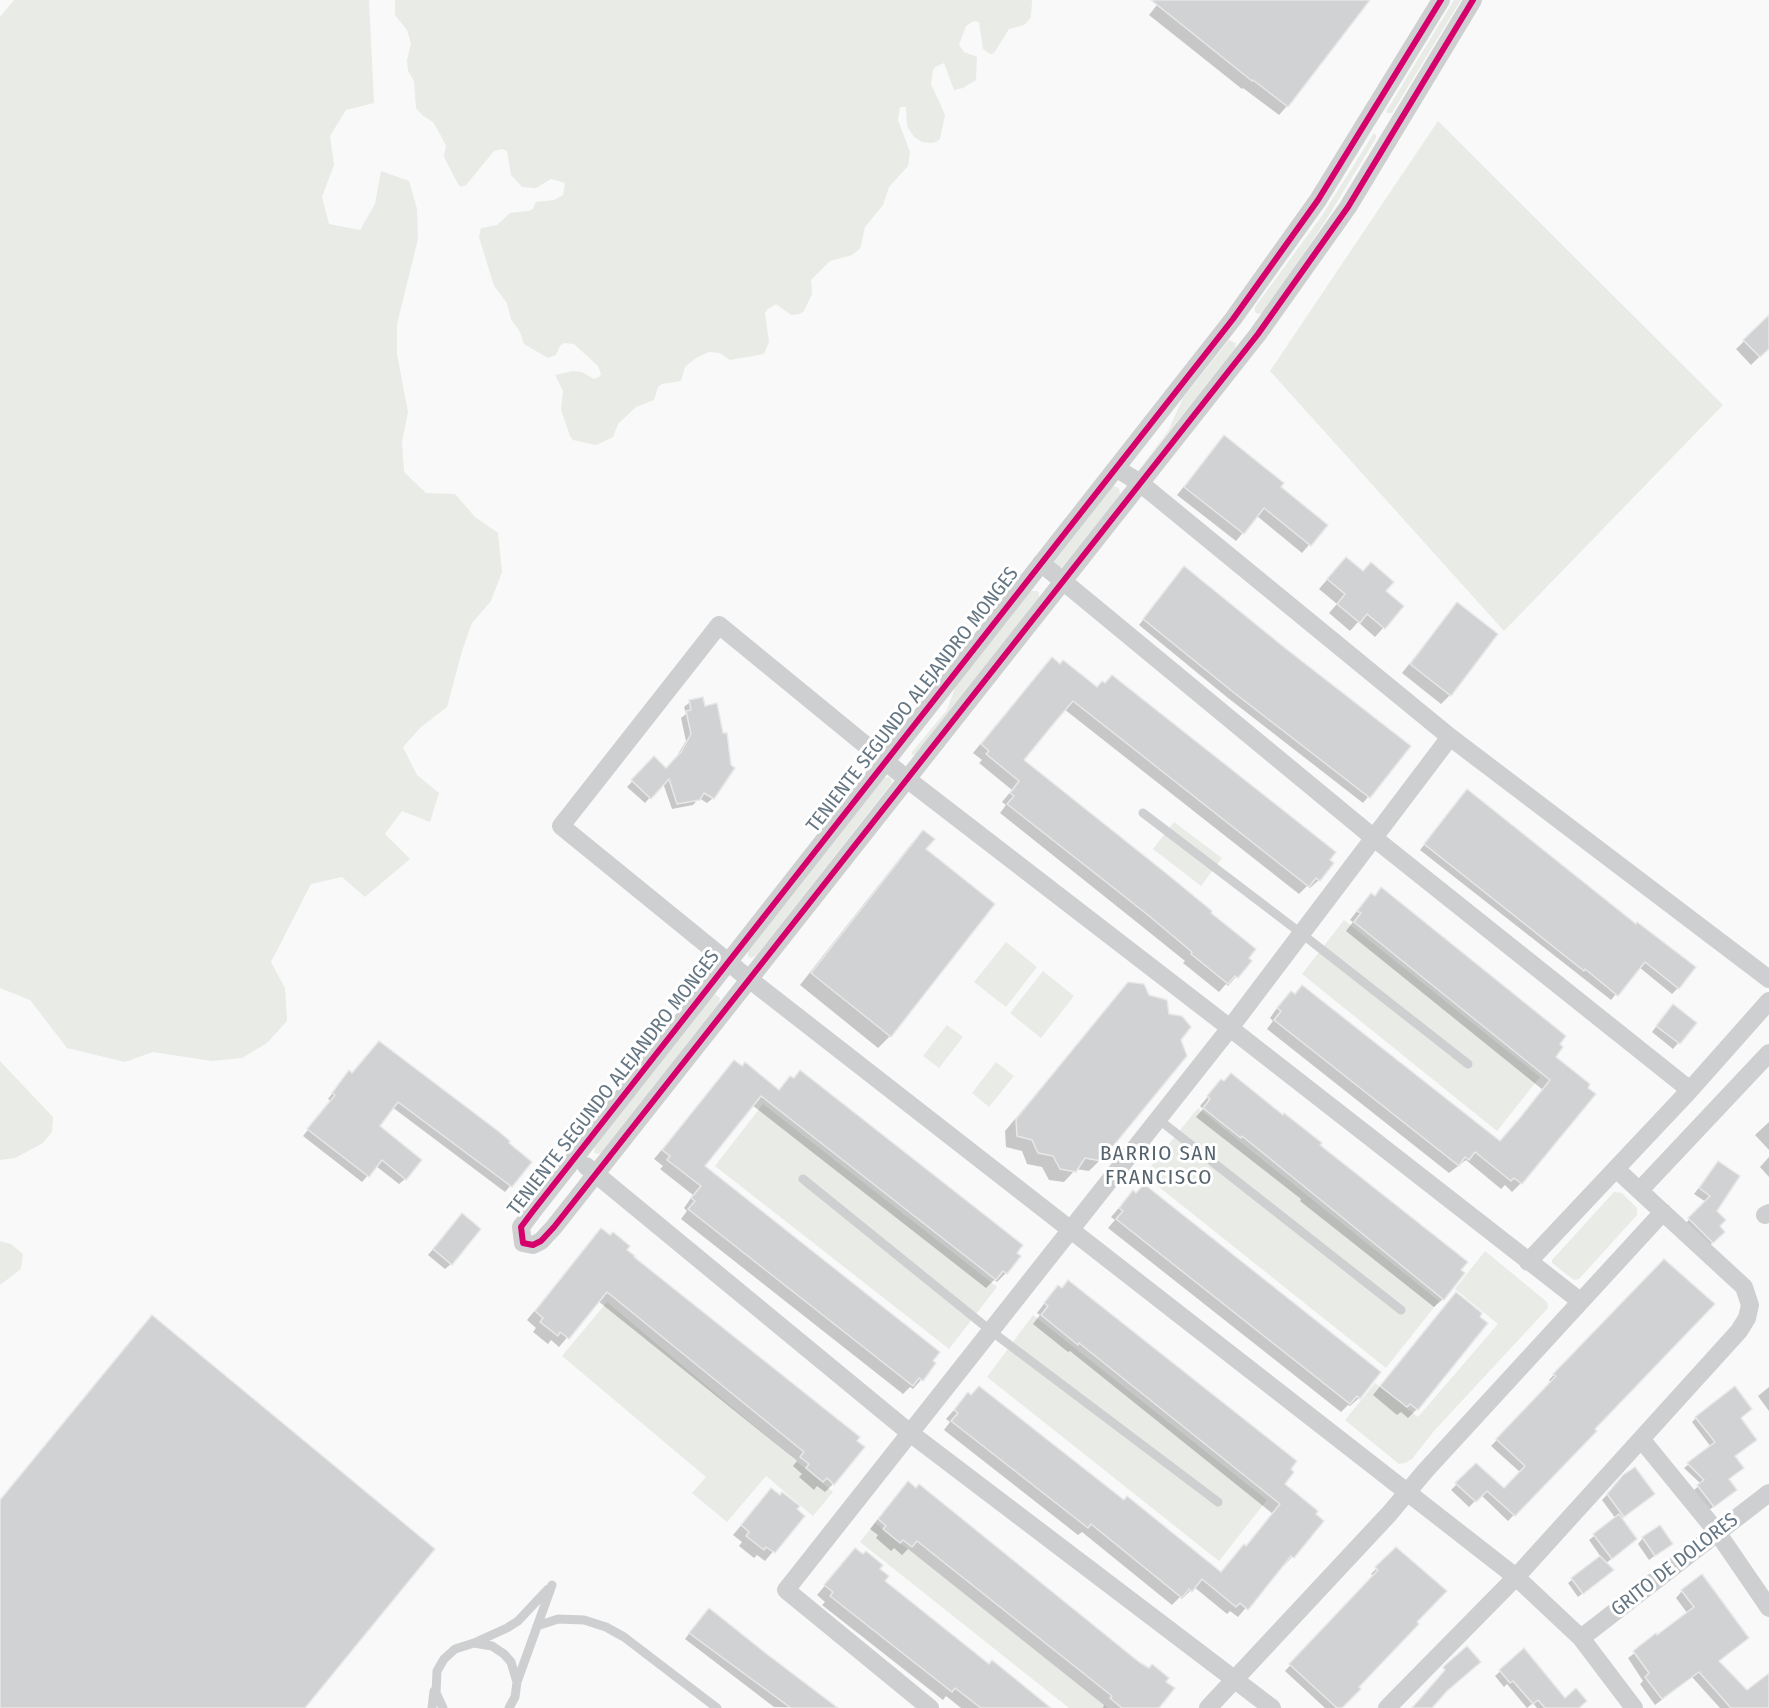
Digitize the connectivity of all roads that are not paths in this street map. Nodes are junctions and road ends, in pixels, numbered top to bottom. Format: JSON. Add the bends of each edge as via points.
{"nodes":[{"id":1,"x":1441,"y":0,"type":"edge"},
{"id":2,"x":1473,"y":0,"type":"edge"},
{"id":3,"x":1233,"y":318,"type":"junction"},
{"id":4,"x":1257,"y":334,"type":"junction"},
{"id":5,"x":1116,"y":468,"type":"junction"},
{"id":6,"x":1140,"y":483,"type":"junction"},
{"id":7,"x":1041,"y":563,"type":"junction"},
{"id":8,"x":1063,"y":580,"type":"junction"},
{"id":9,"x":1450,"y":737,"type":"junction"},
{"id":10,"x":885,"y":762,"type":"junction"},
{"id":11,"x":907,"y":779,"type":"junction"},
{"id":12,"x":1143,"y":813,"type":"dead end"},
{"id":13,"x":1374,"y":838,"type":"junction"},
{"id":14,"x":1302,"y":934,"type":"junction"},
{"id":15,"x":728,"y":963,"type":"junction"},
{"id":16,"x":749,"y":979,"type":"junction"},
{"id":17,"x":1769,"y":979,"type":"edge"},
{"id":18,"x":1769,"y":1001,"type":"edge"},
{"id":19,"x":1230,"y":1028,"type":"junction"},
{"id":20,"x":1769,"y":1053,"type":"edge"},
{"id":21,"x":1468,"y":1064,"type":"dead end"},
{"id":22,"x":1690,"y":1090,"type":"junction"},
{"id":23,"x":1158,"y":1119,"type":"junction"},
{"id":24,"x":575,"y":1157,"type":"junction"},
{"id":25,"x":1616,"y":1169,"type":"junction"},
{"id":26,"x":596,"y":1173,"type":"junction"},
{"id":27,"x":802,"y":1179,"type":"dead end"},
{"id":28,"x":1640,"y":1190,"type":"junction"},
{"id":29,"x":1663,"y":1212,"type":"junction"},
{"id":30,"x":1070,"y":1231,"type":"junction"},
{"id":31,"x":1528,"y":1262,"type":"junction"},
{"id":32,"x":1580,"y":1301,"type":"junction"},
{"id":33,"x":1401,"y":1310,"type":"dead end"},
{"id":34,"x":991,"y":1331,"type":"junction"},
{"id":35,"x":910,"y":1433,"type":"junction"},
{"id":36,"x":1641,"y":1438,"type":"junction"},
{"id":37,"x":1408,"y":1492,"type":"junction"},
{"id":38,"x":1769,"y":1493,"type":"edge"},
{"id":39,"x":1218,"y":1502,"type":"dead end"},
{"id":40,"x":1717,"y":1532,"type":"junction"},
{"id":41,"x":1516,"y":1577,"type":"junction"},
{"id":42,"x":1769,"y":1608,"type":"edge"},
{"id":43,"x":537,"y":1626,"type":"junction"},
{"id":44,"x":1581,"y":1638,"type":"junction"},
{"id":45,"x":474,"y":1643,"type":"junction"},
{"id":46,"x":436,"y":1679,"type":"junction"},
{"id":47,"x":1233,"y":1680,"type":"junction"},
{"id":48,"x":517,"y":1682,"type":"junction"},
{"id":49,"x":432,"y":1708,"type":"edge"},
{"id":50,"x":443,"y":1708,"type":"edge"},
{"id":51,"x":509,"y":1708,"type":"edge"},
{"id":52,"x":717,"y":1708,"type":"edge"},
{"id":53,"x":930,"y":1708,"type":"edge"},
{"id":54,"x":1208,"y":1708,"type":"edge"},
{"id":55,"x":1272,"y":1708,"type":"edge"},
{"id":56,"x":1387,"y":1708,"type":"edge"},
{"id":57,"x":1634,"y":1708,"type":"edge"}],
"edges":[{"from":1,"to":3,"type":"street","name":"TENIENTE SEGUNDO ALEJANDRO MONGES","via":[[1318,200]]},
{"from":2,"to":4,"type":"street","name":"TENIENTE SEGUNDO ALEJANDRO MONGES","via":[[1348,207]]},
{"from":3,"to":4,"type":"street"},
{"from":3,"to":5,"type":"street","name":"TENIENTE SEGUNDO ALEJANDRO MONGES"},
{"from":4,"to":6,"type":"street","name":"TENIENTE SEGUNDO ALEJANDRO MONGES"},
{"from":5,"to":6,"type":"street"},
{"from":5,"to":7,"type":"street","name":"TENIENTE SEGUNDO ALEJANDRO MONGES"},
{"from":6,"to":8,"type":"street","name":"TENIENTE SEGUNDO ALEJANDRO MONGES"},
{"from":6,"to":9,"type":"street"},
{"from":7,"to":8,"type":"street"},
{"from":7,"to":10,"type":"street","name":"TENIENTE SEGUNDO ALEJANDRO MONGES"},
{"from":8,"to":11,"type":"street","name":"TENIENTE SEGUNDO ALEJANDRO MONGES"},
{"from":8,"to":13,"type":"street"},
{"from":9,"to":13,"type":"street"},
{"from":9,"to":17,"type":"street"},
{"from":10,"to":11,"type":"street"},
{"from":10,"to":15,"type":"street","name":"TENIENTE SEGUNDO ALEJANDRO MONGES"},
{"from":10,"to":15,"type":"street","via":[[718,625],[561,826]]},
{"from":11,"to":16,"type":"street","name":"TENIENTE SEGUNDO ALEJANDRO MONGES"},
{"from":11,"to":19,"type":"street"},
{"from":12,"to":14,"type":"lane"},
{"from":13,"to":14,"type":"street"},
{"from":13,"to":22,"type":"street"},
{"from":14,"to":19,"type":"street"},
{"from":14,"to":21,"type":"lane"},
{"from":15,"to":16,"type":"street"},
{"from":15,"to":24,"type":"street","name":"TENIENTE SEGUNDO ALEJANDRO MONGES"},
{"from":16,"to":26,"type":"street","name":"TENIENTE SEGUNDO ALEJANDRO MONGES"},
{"from":16,"to":30,"type":"street"},
{"from":18,"to":22,"type":"street"},
{"from":19,"to":23,"type":"street"},
{"from":19,"to":31,"type":"street"},
{"from":20,"to":28,"type":"street"},
{"from":22,"to":25,"type":"street"},
{"from":23,"to":30,"type":"street"},
{"from":23,"to":33,"type":"lane"},
{"from":24,"to":26,"type":"street"},
{"from":24,"to":26,"type":"street","name":"TENIENTE SEGUNDO ALEJANDRO MONGES","via":[[520,1227],[523,1244],[541,1241]]},
{"from":25,"to":28,"type":"street"},
{"from":25,"to":31,"type":"street"},
{"from":26,"to":35,"type":"street"},
{"from":27,"to":34,"type":"lane"},
{"from":28,"to":29,"type":"street"},
{"from":29,"to":32,"type":"street"},
{"from":29,"to":36,"type":"street","via":[[1744,1287],[1750,1305],[1739,1331]]},
{"from":30,"to":34,"type":"street"},
{"from":30,"to":37,"type":"street"},
{"from":31,"to":32,"type":"street"},
{"from":32,"to":37,"type":"street"},
{"from":34,"to":35,"type":"street"},
{"from":34,"to":39,"type":"lane"},
{"from":35,"to":47,"type":"street"},
{"from":35,"to":53,"type":"street","via":[[786,1590]]},
{"from":36,"to":40,"type":"street"},
{"from":36,"to":41,"type":"street"},
{"from":37,"to":41,"type":"street"},
{"from":37,"to":47,"type":"street"},
{"from":38,"to":40,"type":"street","name":"GRITO DE DOLORES"},
{"from":40,"to":42,"type":"street"},
{"from":40,"to":44,"type":"street","name":"GRITO DE DOLORES"},
{"from":41,"to":44,"type":"street"},
{"from":41,"to":56,"type":"street"},
{"from":43,"to":45,"type":"lane","via":[[552,1586],[518,1621]]},
{"from":43,"to":48,"type":"lane"},
{"from":43,"to":52,"type":"lane","via":[[558,1619],[606,1626]]},
{"from":44,"to":57,"type":"street"},
{"from":45,"to":46,"type":"lane","via":[[454,1649],[444,1659]]},
{"from":45,"to":48,"type":"lane","via":[[492,1646],[504,1654]]},
{"from":46,"to":49,"type":"lane"},
{"from":46,"to":50,"type":"lane","via":[[436,1694]]},
{"from":47,"to":54,"type":"street"},
{"from":47,"to":55,"type":"street"},
{"from":48,"to":51,"type":"lane"}]}
